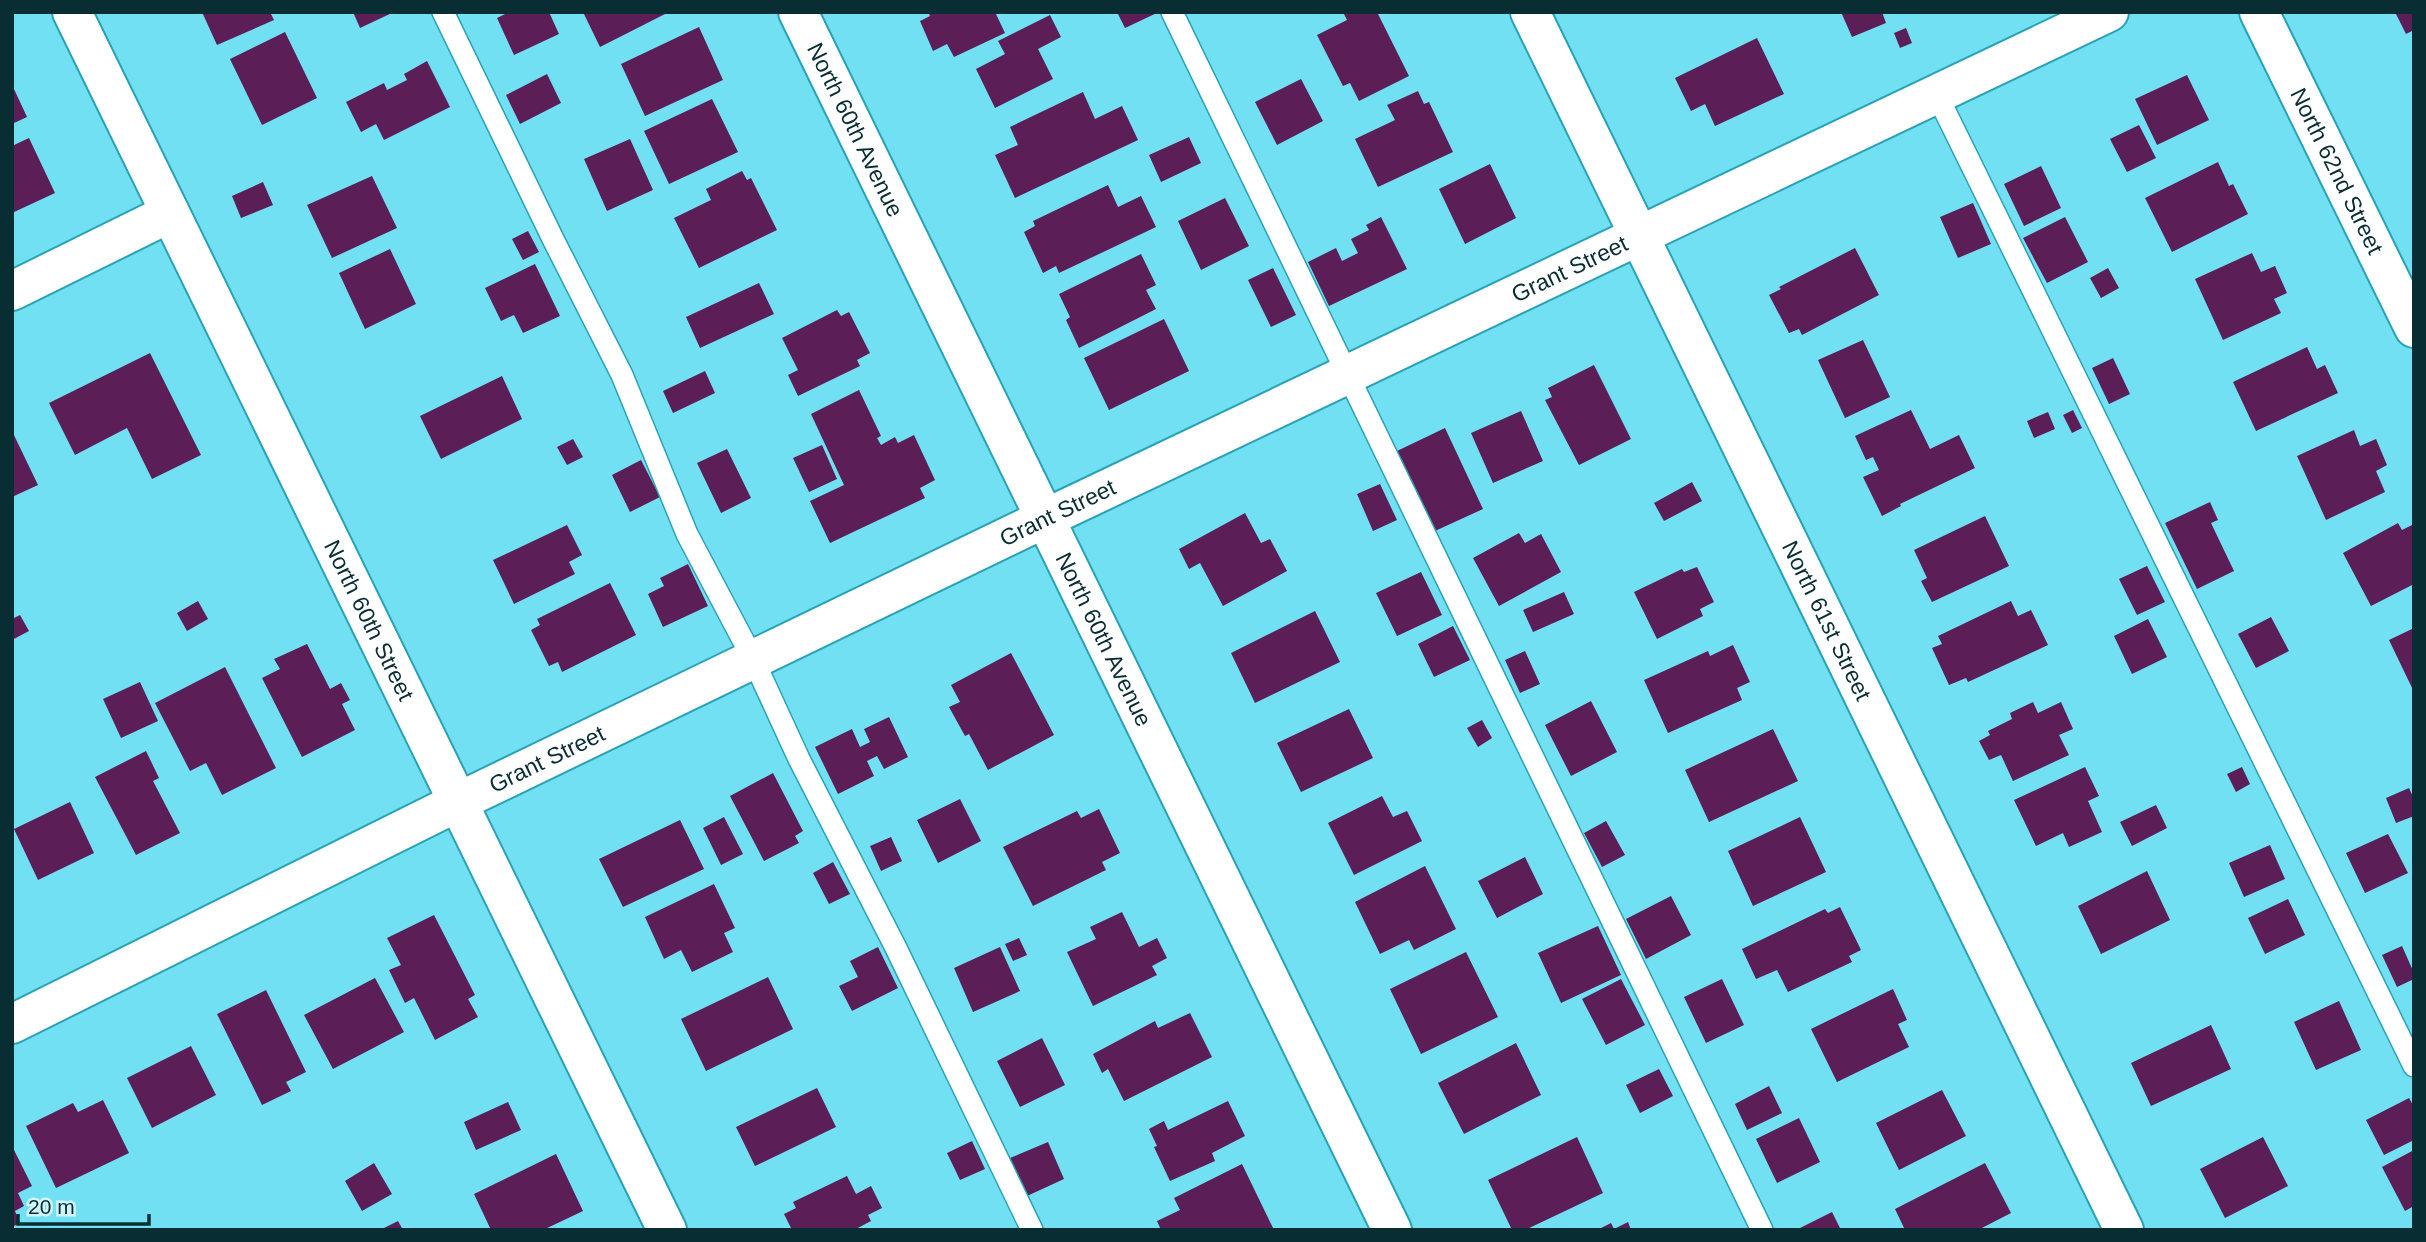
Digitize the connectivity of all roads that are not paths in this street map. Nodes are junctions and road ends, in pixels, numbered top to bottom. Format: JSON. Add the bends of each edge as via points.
{"nodes":[{"id":1,"x":72,"y":12,"type":"edge"},
{"id":2,"x":443,"y":12,"type":"edge"},
{"id":3,"x":798,"y":12,"type":"edge"},
{"id":4,"x":1172,"y":12,"type":"edge"},
{"id":5,"x":1530,"y":12,"type":"edge"},
{"id":6,"x":2109,"y":12,"type":"edge"},
{"id":7,"x":2259,"y":12,"type":"edge"},
{"id":8,"x":1937,"y":95,"type":"junction"},
{"id":9,"x":170,"y":213,"type":"junction"},
{"id":10,"x":1640,"y":237,"type":"junction"},
{"id":11,"x":12,"y":292,"type":"edge"},
{"id":12,"x":2414,"y":328,"type":"edge"},
{"id":13,"x":1349,"y":375,"type":"junction"},
{"id":14,"x":1046,"y":518,"type":"junction"},
{"id":15,"x":753,"y":659,"type":"junction"},
{"id":16,"x":458,"y":802,"type":"junction"},
{"id":17,"x":12,"y":1024,"type":"edge"},
{"id":18,"x":2414,"y":1066,"type":"edge"},
{"id":19,"x":667,"y":1230,"type":"edge"},
{"id":20,"x":1032,"y":1230,"type":"edge"},
{"id":21,"x":1392,"y":1230,"type":"edge"},
{"id":22,"x":1762,"y":1230,"type":"edge"},
{"id":23,"x":2124,"y":1230,"type":"edge"}],
"edges":[{"from":1,"to":9,"type":"street","name":"North 60th Street"},
{"from":2,"to":15,"type":"lane","via":[[622,375],[687,534]]},
{"from":3,"to":14,"type":"street","name":"North 60th Avenue"},
{"from":4,"to":13,"type":"lane"},
{"from":5,"to":10,"type":"street","name":"North 61st Street"},
{"from":6,"to":8,"type":"street","name":"Grant Street"},
{"from":7,"to":12,"type":"street","name":"North 62nd Street"},
{"from":8,"to":10,"type":"street","name":"Grant Street"},
{"from":8,"to":18,"type":"lane"},
{"from":9,"to":11,"type":"street"},
{"from":9,"to":16,"type":"street","name":"North 60th Street"},
{"from":10,"to":13,"type":"street","name":"Grant Street"},
{"from":10,"to":23,"type":"street","name":"North 61st Street"},
{"from":13,"to":14,"type":"street","name":"Grant Street"},
{"from":13,"to":22,"type":"lane"},
{"from":14,"to":15,"type":"street","name":"Grant Street"},
{"from":14,"to":21,"type":"street","name":"North 60th Avenue"},
{"from":15,"to":16,"type":"street","name":"Grant Street"},
{"from":15,"to":20,"type":"lane"},
{"from":16,"to":17,"type":"street","name":"Grant Street"},
{"from":16,"to":19,"type":"street","name":"North 60th Street"}]}
